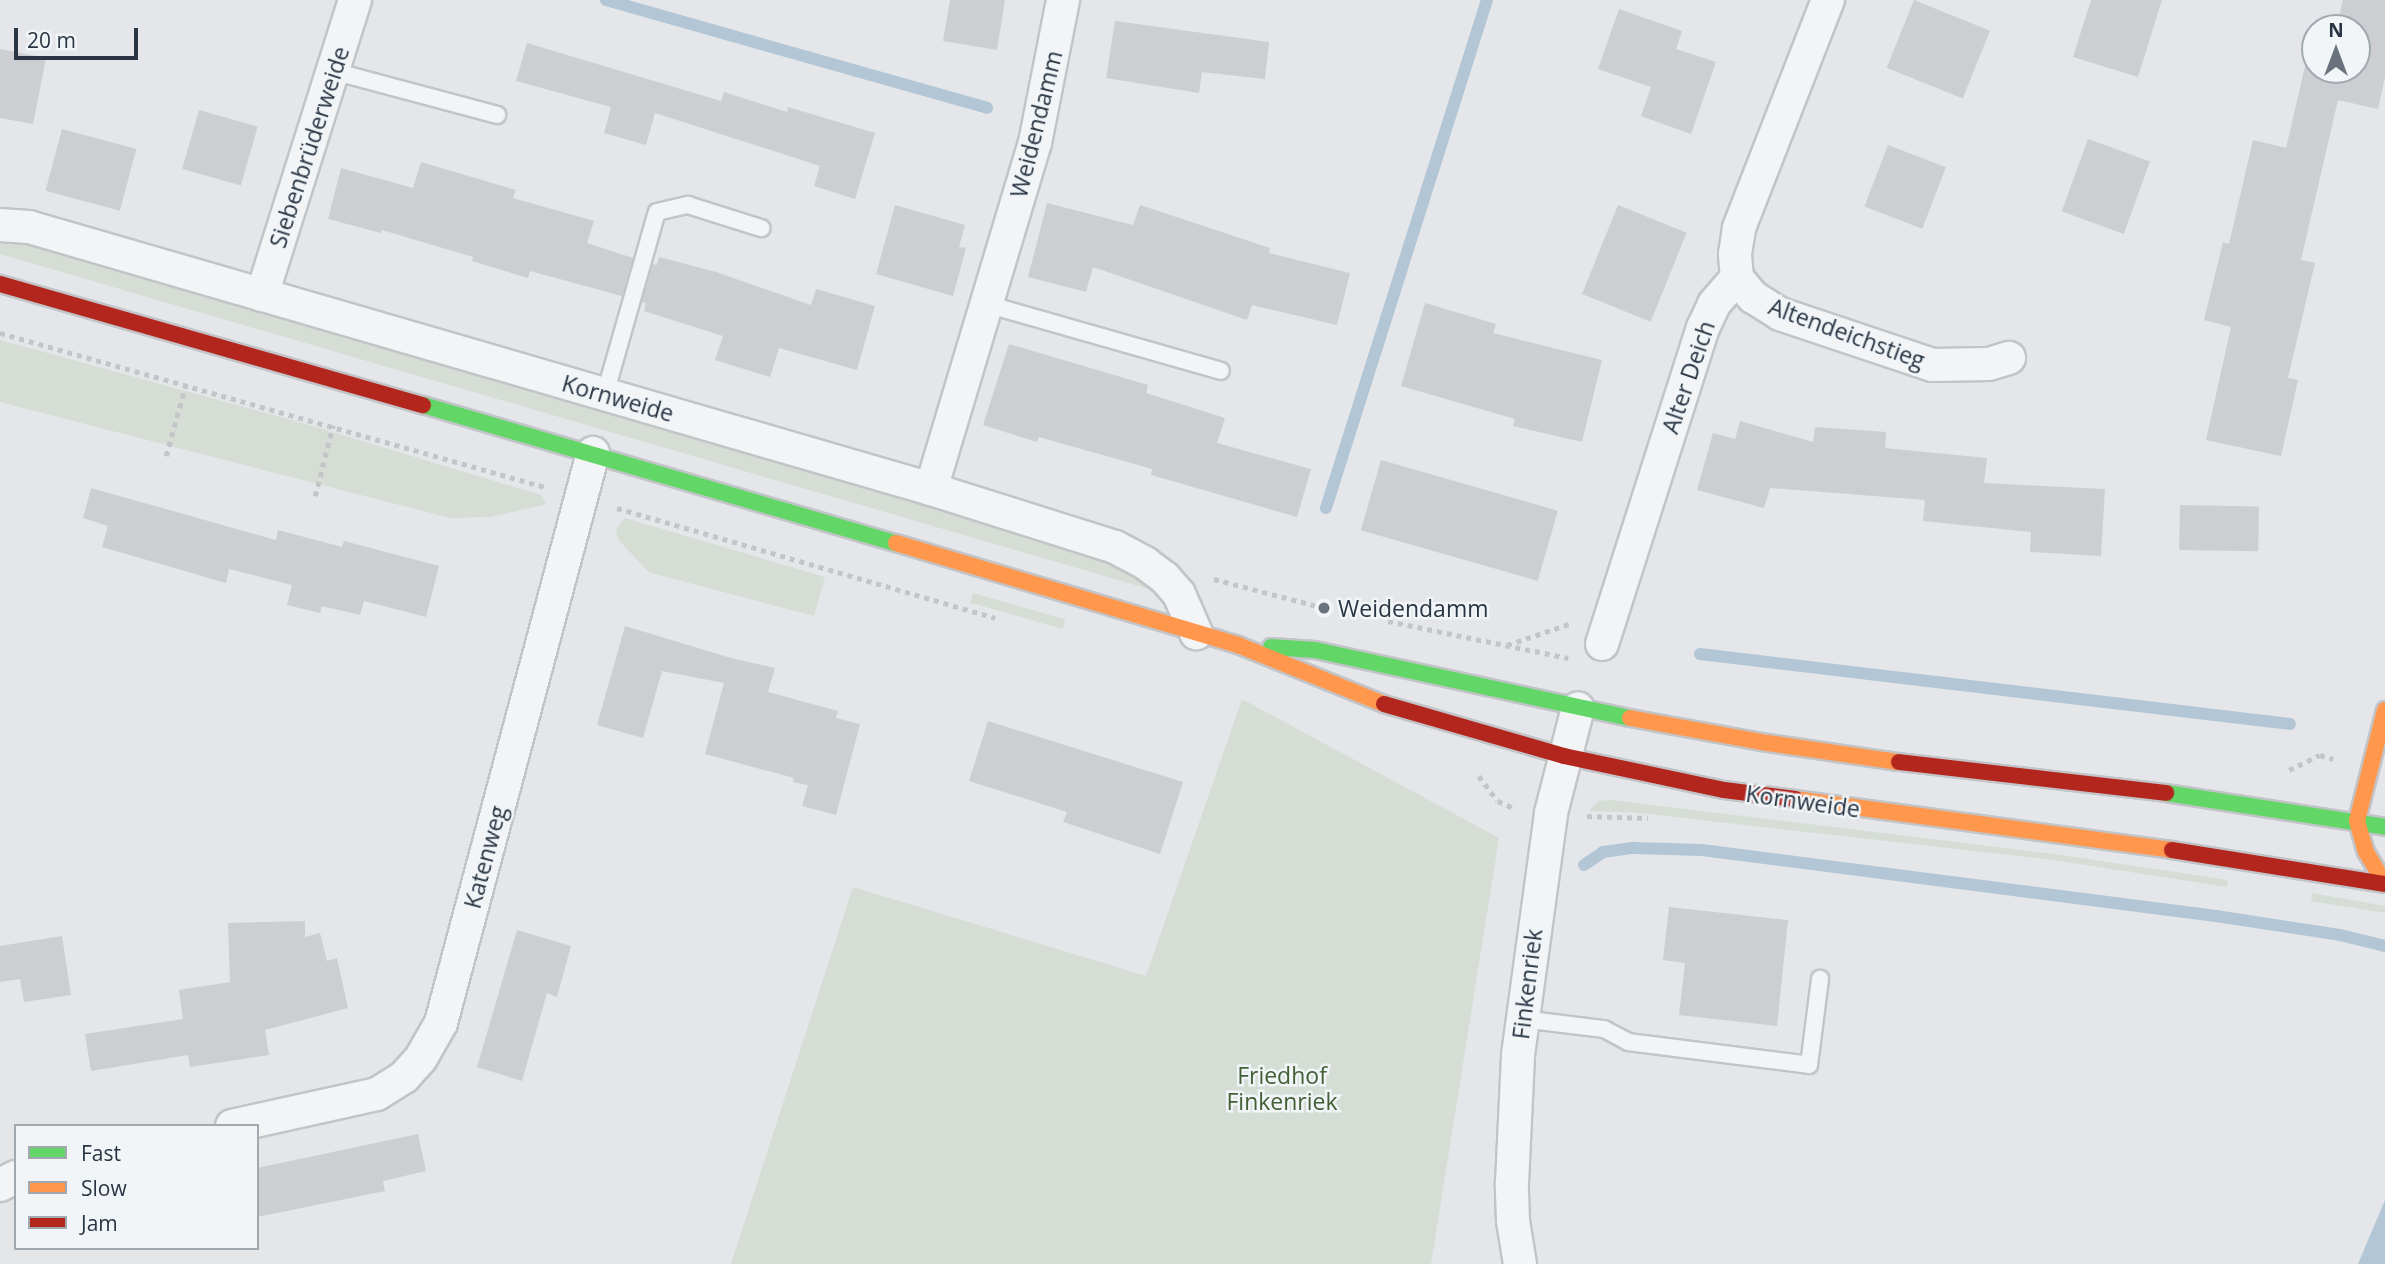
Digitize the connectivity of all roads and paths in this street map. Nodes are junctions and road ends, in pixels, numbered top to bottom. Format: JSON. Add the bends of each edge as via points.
{"nodes":[{"id":1,"x":355,"y":0,"type":"edge"},
{"id":2,"x":1063,"y":0,"type":"edge"},
{"id":3,"x":1828,"y":0,"type":"edge"},
{"id":4,"x":333,"y":71,"type":"junction"},
{"id":5,"x":497,"y":115,"type":"dead end"},
{"id":6,"x":0,"y":225,"type":"edge"},
{"id":7,"x":761,"y":228,"type":"dead end"},
{"id":8,"x":1737,"y":278,"type":"junction"},
{"id":9,"x":0,"y":284,"type":"edge"},
{"id":10,"x":262,"y":295,"type":"junction"},
{"id":11,"x":986,"y":304,"type":"junction"},
{"id":12,"x":0,"y":333,"type":"edge"},
{"id":13,"x":2009,"y":358,"type":"dead end"},
{"id":14,"x":1221,"y":371,"type":"dead end"},
{"id":15,"x":186,"y":384,"type":"junction"},
{"id":16,"x":605,"y":394,"type":"junction"},
{"id":17,"x":333,"y":425,"type":"junction"},
{"id":18,"x":593,"y":453,"type":"junction"},
{"id":19,"x":166,"y":456,"type":"dead end"},
{"id":20,"x":931,"y":489,"type":"junction"},
{"id":21,"x":315,"y":496,"type":"dead end"},
{"id":22,"x":581,"y":498,"type":"junction"},
{"id":23,"x":1209,"y":578,"type":"dead end"},
{"id":24,"x":1324,"y":608,"type":"dead end"},
{"id":25,"x":1613,"y":608,"type":"junction"},
{"id":26,"x":1377,"y":619,"type":"dead end"},
{"id":27,"x":1196,"y":633,"type":"junction"},
{"id":28,"x":1602,"y":644,"type":"dead end"},
{"id":29,"x":1238,"y":645,"type":"junction"},
{"id":30,"x":1578,"y":708,"type":"junction"},
{"id":31,"x":2385,"y":710,"type":"edge"},
{"id":32,"x":1564,"y":756,"type":"junction"},
{"id":33,"x":2337,"y":760,"type":"dead end"},
{"id":34,"x":1475,"y":769,"type":"dead end"},
{"id":35,"x":2281,"y":774,"type":"dead end"},
{"id":36,"x":1551,"y":813,"type":"junction"},
{"id":37,"x":2357,"y":821,"type":"junction"},
{"id":38,"x":2385,"y":827,"type":"edge"},
{"id":39,"x":2385,"y":884,"type":"edge"},
{"id":40,"x":1820,"y":979,"type":"dead end"},
{"id":41,"x":1522,"y":1019,"type":"junction"},
{"id":42,"x":241,"y":1124,"type":"edge"},
{"id":43,"x":1520,"y":1264,"type":"edge"}],
"edges":[{"from":1,"to":4,"type":"street","name":"Siebenbrüderweide"},
{"from":2,"to":11,"type":"street","name":"Weidendamm","via":[[1035,143]]},
{"from":3,"to":8,"type":"street","via":[[1739,228]]},
{"from":4,"to":5,"type":"lane"},
{"from":4,"to":10,"type":"street","name":"Siebenbrüderweide"},
{"from":6,"to":10,"type":"street","name":"Kornweide","via":[[29,227]]},
{"from":7,"to":16,"type":"lane","via":[[688,205],[657,212]]},
{"from":8,"to":13,"type":"street","name":"Altendeichstieg","via":[[1753,297],[1780,314],[1932,365],[1989,364]]},
{"from":8,"to":25,"type":"street","name":"Alter Deich","via":[[1714,304],[1703,328]]},
{"from":9,"to":18,"type":"main road","name":"Kornweide"},
{"from":10,"to":16,"type":"street","name":"Kornweide"},
{"from":11,"to":14,"type":"lane"},
{"from":11,"to":20,"type":"street","name":"Weidendamm"},
{"from":12,"to":15,"type":"path"},
{"from":15,"to":17,"type":"path"},
{"from":15,"to":19,"type":"path"},
{"from":16,"to":20,"type":"street","name":"Kornweide"},
{"from":17,"to":21,"type":"path"},
{"from":17,"to":22,"type":"path"},
{"from":18,"to":22,"type":"street","name":"Katenweg"},
{"from":18,"to":27,"type":"main road","name":"Kornweide"},
{"from":20,"to":27,"type":"street","name":"Kornweide","via":[[1115,547],[1145,563],[1179,594]]},
{"from":22,"to":42,"type":"street","name":"Katenweg","via":[[434,1035],[404,1077],[377,1094]]},
{"from":23,"to":24,"type":"path"},
{"from":25,"to":26,"type":"path","via":[[1507,645]]},
{"from":25,"to":28,"type":"street","name":"Alter Deich"},
{"from":27,"to":29,"type":"main road","name":"Kornweide"},
{"from":29,"to":30,"type":"main road","name":"Kornweide","via":[[1315,650]]},
{"from":29,"to":32,"type":"main road","name":"Kornweide","via":[[1416,715]]},
{"from":30,"to":32,"type":"street","name":"Finkenriek"},
{"from":30,"to":37,"type":"main road","name":"Kornweide","via":[[1864,758],[2196,796]]},
{"from":31,"to":37,"type":"main road"},
{"from":32,"to":36,"type":"street","name":"Finkenriek"},
{"from":32,"to":39,"type":"main road","name":"Kornweide","via":[[1724,790],[2228,857]]},
{"from":33,"to":35,"type":"path","via":[[2320,755]]},
{"from":34,"to":36,"type":"path","via":[[1498,801],[1515,809]]},
{"from":36,"to":41,"type":"street","name":"Finkenriek"},
{"from":37,"to":38,"type":"main road","name":"Kornweide"},
{"from":37,"to":39,"type":"main road","via":[[2366,852]]},
{"from":40,"to":41,"type":"lane","via":[[1809,1065],[1628,1042],[1604,1029]]},
{"from":41,"to":43,"type":"street","name":"Finkenriek","via":[[1512,1183]]}]}
